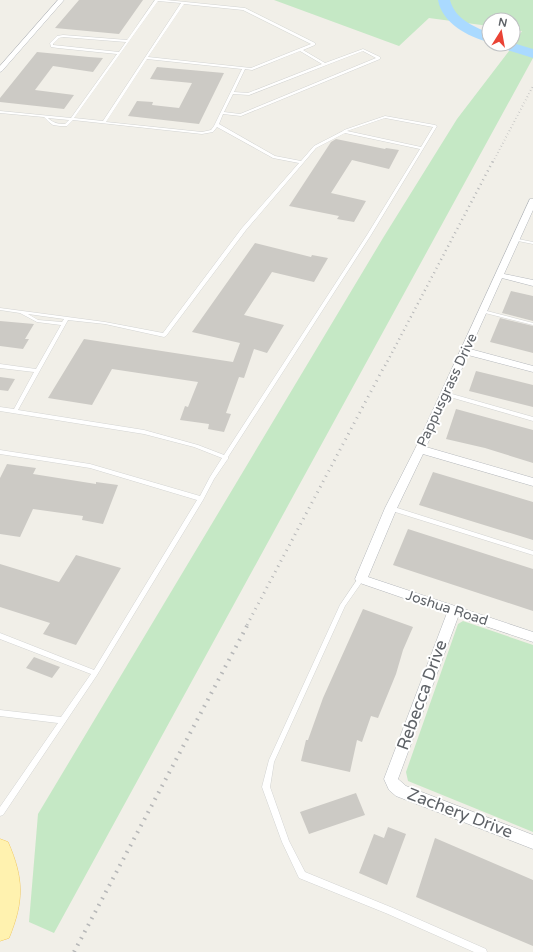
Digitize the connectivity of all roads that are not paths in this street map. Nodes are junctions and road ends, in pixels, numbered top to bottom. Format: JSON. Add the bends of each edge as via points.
{"nodes":[{"id":1,"x":61,"y":0,"type":"edge"},
{"id":2,"x":157,"y":0,"type":"edge"},
{"id":3,"x":183,"y":3,"type":"junction"},
{"id":4,"x":128,"y":41,"type":"junction"},
{"id":5,"x":300,"y":50,"type":"junction"},
{"id":6,"x":119,"y":53,"type":"junction"},
{"id":7,"x":146,"y":58,"type":"junction"},
{"id":8,"x":325,"y":64,"type":"junction"},
{"id":9,"x":244,"y":68,"type":"junction"},
{"id":10,"x":0,"y":70,"type":"edge"},
{"id":11,"x":232,"y":93,"type":"junction"},
{"id":12,"x":0,"y":112,"type":"edge"},
{"id":13,"x":222,"y":113,"type":"junction"},
{"id":14,"x":46,"y":117,"type":"junction"},
{"id":15,"x":72,"y":119,"type":"junction"},
{"id":16,"x":104,"y":122,"type":"junction"},
{"id":17,"x":217,"y":125,"type":"junction"},
{"id":18,"x":345,"y":132,"type":"junction"},
{"id":19,"x":422,"y":148,"type":"junction"},
{"id":20,"x":300,"y":162,"type":"junction"},
{"id":21,"x":533,"y":201,"type":"edge"},
{"id":22,"x":531,"y":210,"type":"edge"},
{"id":23,"x":515,"y":239,"type":"junction"},
{"id":24,"x":533,"y":243,"type":"edge"},
{"id":25,"x":499,"y":275,"type":"junction"},
{"id":26,"x":533,"y":283,"type":"edge"},
{"id":27,"x":0,"y":309,"type":"edge"},
{"id":28,"x":482,"y":311,"type":"junction"},
{"id":29,"x":20,"y":312,"type":"junction"},
{"id":30,"x":68,"y":318,"type":"junction"},
{"id":31,"x":64,"y":324,"type":"junction"},
{"id":32,"x":533,"y":324,"type":"edge"},
{"id":33,"x":464,"y":351,"type":"junction"},
{"id":34,"x":0,"y":366,"type":"edge"},
{"id":35,"x":533,"y":369,"type":"edge"},
{"id":36,"x":38,"y":371,"type":"junction"},
{"id":37,"x":445,"y":394,"type":"junction"},
{"id":38,"x":0,"y":409,"type":"edge"},
{"id":39,"x":15,"y":411,"type":"junction"},
{"id":40,"x":533,"y":419,"type":"edge"},
{"id":41,"x":420,"y":449,"type":"junction"},
{"id":42,"x":0,"y":452,"type":"edge"},
{"id":43,"x":226,"y":458,"type":"junction"},
{"id":44,"x":533,"y":482,"type":"edge"},
{"id":45,"x":201,"y":499,"type":"junction"},
{"id":46,"x":391,"y":508,"type":"junction"},
{"id":47,"x":533,"y":553,"type":"edge"},
{"id":48,"x":361,"y":579,"type":"junction"},
{"id":49,"x":454,"y":610,"type":"junction"},
{"id":50,"x":0,"y":636,"type":"edge"},
{"id":51,"x":533,"y":637,"type":"edge"},
{"id":52,"x":95,"y":673,"type":"junction"},
{"id":53,"x":0,"y":713,"type":"edge"},
{"id":54,"x":62,"y":720,"type":"junction"},
{"id":55,"x":391,"y":779,"type":"joint"},
{"id":56,"x":0,"y":813,"type":"edge"},
{"id":57,"x":533,"y":842,"type":"edge"},
{"id":58,"x":0,"y":850,"type":"edge"},
{"id":59,"x":0,"y":929,"type":"edge"},
{"id":60,"x":483,"y":952,"type":"edge"}],
"edges":[{"from":1,"to":10,"type":"street"},
{"from":2,"to":3,"type":"lane"},
{"from":2,"to":4,"type":"lane"},
{"from":3,"to":5,"type":"lane","via":[[244,8],[314,44]]},
{"from":3,"to":7,"type":"lane"},
{"from":4,"to":6,"type":"lane"},
{"from":4,"to":6,"type":"lane","via":[[62,36],[51,44],[58,47]]},
{"from":5,"to":8,"type":"lane"},
{"from":5,"to":9,"type":"lane","via":[[251,69]]},
{"from":6,"to":15,"type":"lane"},
{"from":7,"to":9,"type":"lane"},
{"from":7,"to":16,"type":"lane"},
{"from":8,"to":11,"type":"lane","via":[[248,94]]},
{"from":8,"to":13,"type":"lane","via":[[362,50],[379,58],[240,115]]},
{"from":9,"to":11,"type":"lane"},
{"from":11,"to":13,"type":"lane"},
{"from":12,"to":14,"type":"lane"},
{"from":13,"to":17,"type":"lane"},
{"from":14,"to":15,"type":"lane"},
{"from":14,"to":15,"type":"lane","via":[[52,124],[60,125],[66,125]]},
{"from":15,"to":16,"type":"lane"},
{"from":16,"to":17,"type":"lane","via":[[202,133],[212,131]]},
{"from":17,"to":20,"type":"lane","via":[[274,157]]},
{"from":18,"to":19,"type":"lane"},
{"from":18,"to":19,"type":"lane","via":[[385,117],[435,126]]},
{"from":18,"to":20,"type":"lane","via":[[315,147]]},
{"from":19,"to":43,"type":"lane","via":[[365,242]]},
{"from":20,"to":30,"type":"lane","via":[[244,229],[164,335]]},
{"from":21,"to":22,"type":"street","name":"Pappusgrass Drive"},
{"from":22,"to":23,"type":"street","name":"Pappusgrass Drive"},
{"from":23,"to":24,"type":"lane"},
{"from":23,"to":25,"type":"street","name":"Pappusgrass Drive"},
{"from":25,"to":26,"type":"street"},
{"from":25,"to":28,"type":"street","name":"Pappusgrass Drive"},
{"from":27,"to":29,"type":"lane"},
{"from":28,"to":32,"type":"lane"},
{"from":28,"to":33,"type":"street","name":"Pappusgrass Drive"},
{"from":29,"to":30,"type":"lane"},
{"from":29,"to":31,"type":"lane","via":[[37,321]]},
{"from":30,"to":31,"type":"lane"},
{"from":31,"to":36,"type":"lane"},
{"from":33,"to":35,"type":"street"},
{"from":33,"to":37,"type":"street","name":"Pappusgrass Drive"},
{"from":34,"to":36,"type":"lane"},
{"from":36,"to":39,"type":"lane"},
{"from":37,"to":40,"type":"lane"},
{"from":37,"to":41,"type":"street","name":"Pappusgrass Drive"},
{"from":38,"to":39,"type":"lane"},
{"from":39,"to":43,"type":"lane","via":[[144,432],[196,446]]},
{"from":41,"to":44,"type":"street"},
{"from":41,"to":46,"type":"street","name":"Pappusgrass Drive"},
{"from":42,"to":45,"type":"lane","via":[[90,466]]},
{"from":43,"to":45,"type":"lane"},
{"from":45,"to":52,"type":"lane"},
{"from":46,"to":47,"type":"lane"},
{"from":46,"to":48,"type":"street","name":"Pappusgrass Drive"},
{"from":48,"to":49,"type":"street","name":"Joshua Road"},
{"from":48,"to":60,"type":"lane","via":[[343,605],[271,762],[266,787],[286,842],[302,875]]},
{"from":49,"to":51,"type":"street","name":"Joshua Road"},
{"from":49,"to":55,"type":"street","name":"Rebecca Drive"},
{"from":50,"to":52,"type":"lane"},
{"from":52,"to":54,"type":"lane"},
{"from":53,"to":54,"type":"lane"},
{"from":54,"to":56,"type":"lane"},
{"from":55,"to":57,"type":"street","name":"Zachery Drive","via":[[401,791]]},
{"from":58,"to":59,"type":"main road","via":[[10,879],[9,904]]}]}
